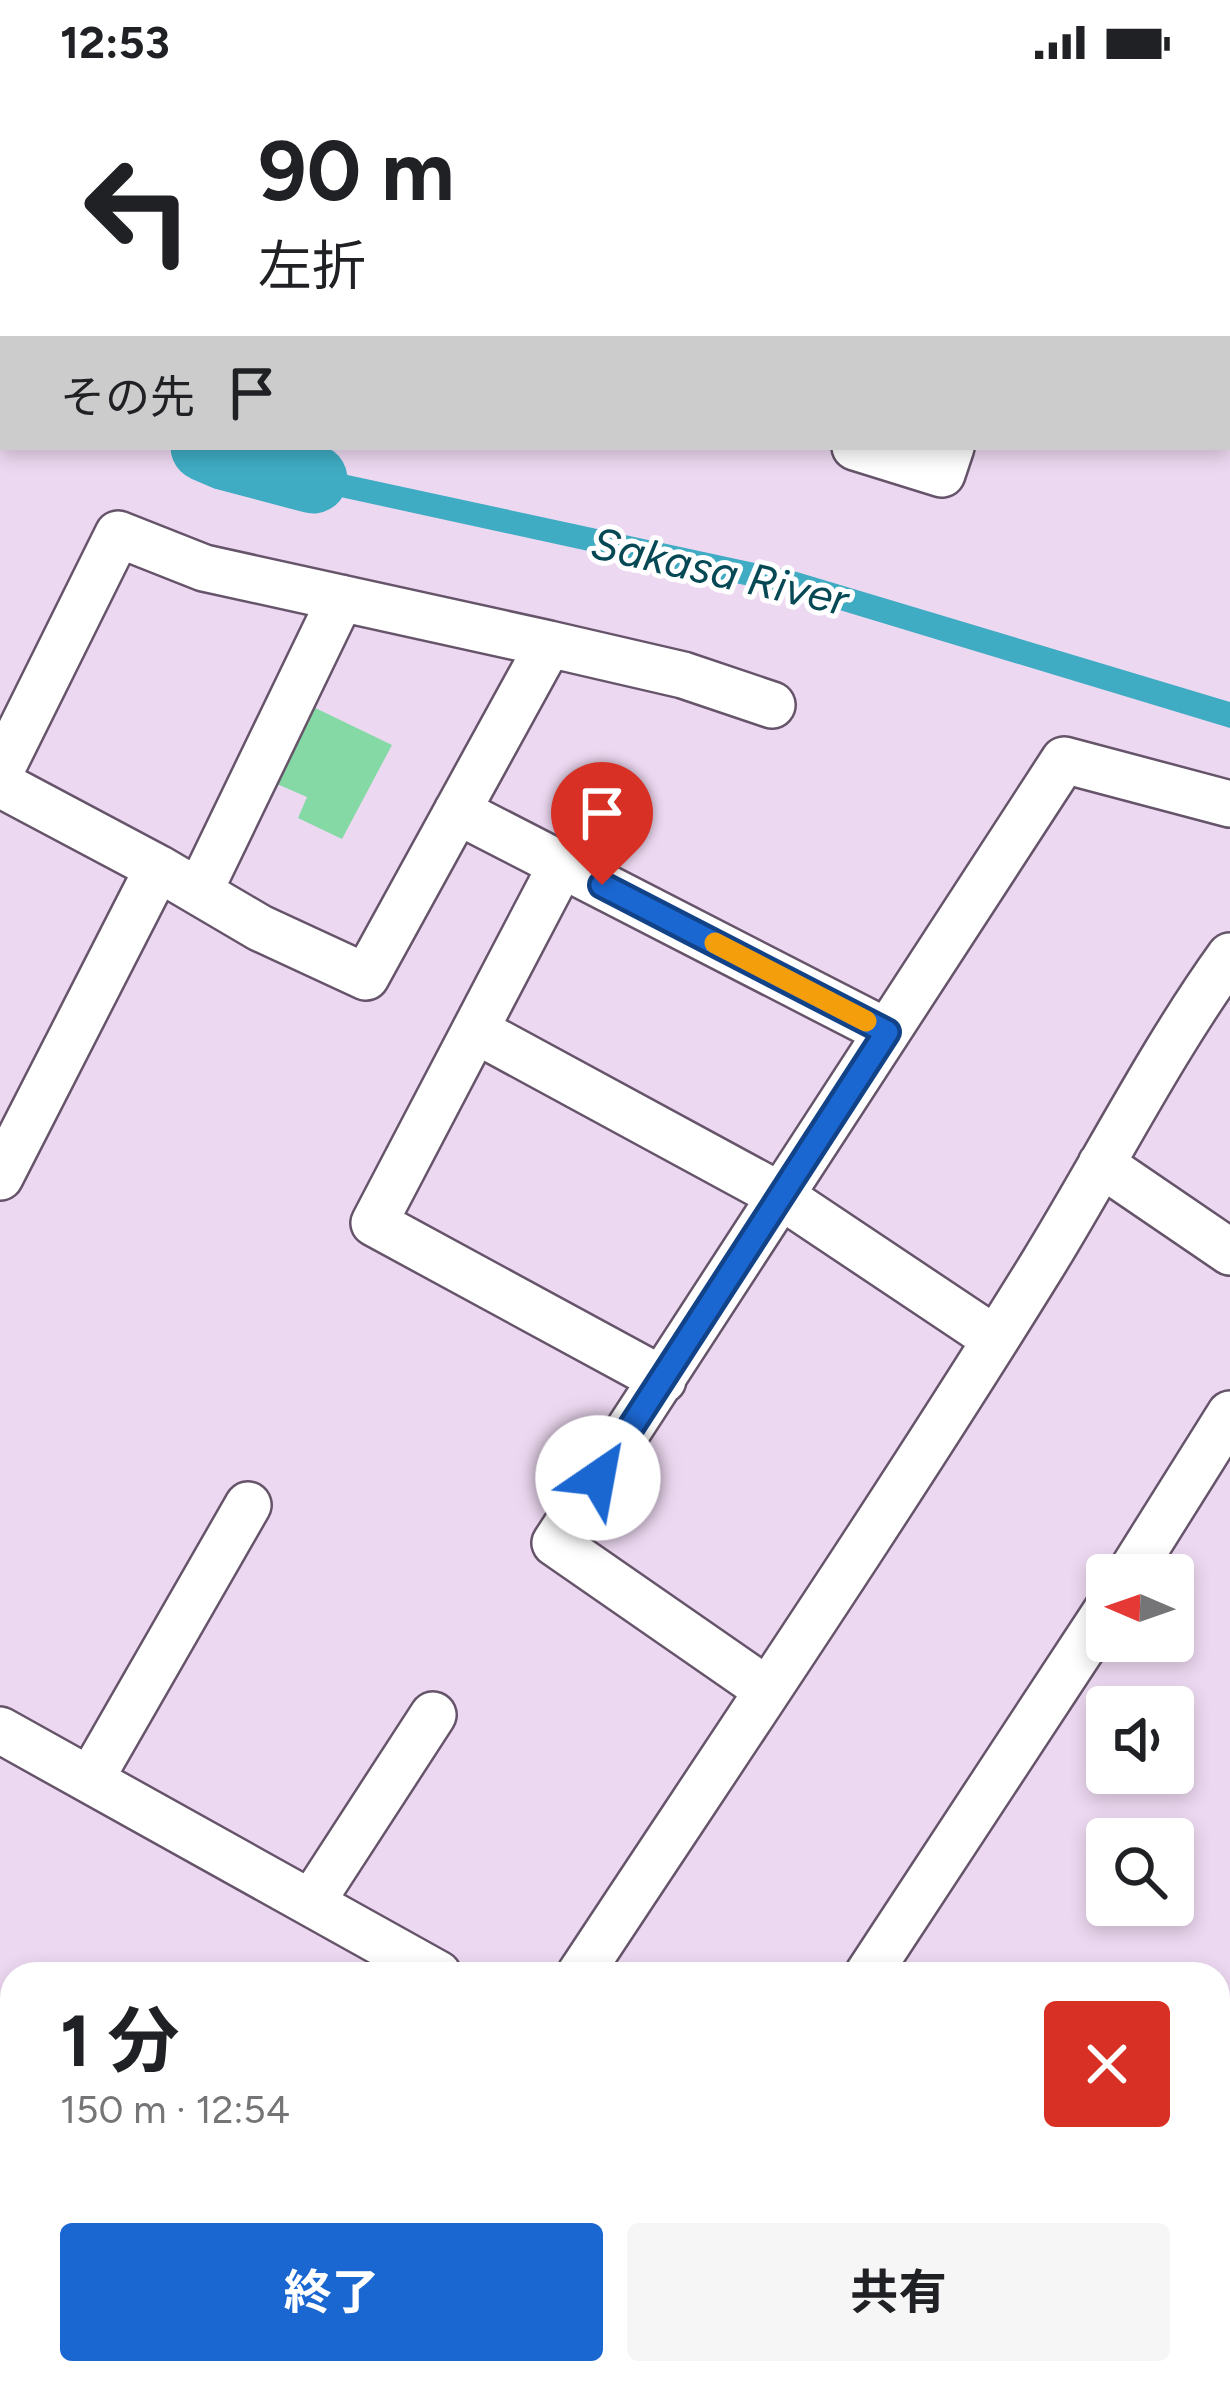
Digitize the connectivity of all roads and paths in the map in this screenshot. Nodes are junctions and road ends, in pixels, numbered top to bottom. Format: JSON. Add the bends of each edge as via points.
{"nodes":[{"id":1,"x":864,"y":450,"type":"edge"},
{"id":2,"x":950,"y":450,"type":"edge"},
{"id":3,"x":341,"y":598,"type":"junction"},
{"id":4,"x":549,"y":644,"type":"junction"},
{"id":5,"x":772,"y":706,"type":"dead end"},
{"id":6,"x":0,"y":772,"type":"edge"},
{"id":7,"x":0,"y":784,"type":"edge"},
{"id":8,"x":1230,"y":804,"type":"edge"},
{"id":9,"x":458,"y":811,"type":"junction"},
{"id":10,"x":562,"y":864,"type":"junction"},
{"id":11,"x":158,"y":868,"type":"junction"},
{"id":12,"x":199,"y":892,"type":"junction"},
{"id":13,"x":1230,"y":956,"type":"edge"},
{"id":14,"x":475,"y":1030,"type":"junction"},
{"id":15,"x":887,"y":1032,"type":"junction"},
{"id":16,"x":1101,"y":1164,"type":"junction"},
{"id":17,"x":0,"y":1177,"type":"edge"},
{"id":18,"x":781,"y":1196,"type":"junction"},
{"id":19,"x":1230,"y":1252,"type":"edge"},
{"id":20,"x":995,"y":1339,"type":"junction"},
{"id":21,"x":663,"y":1380,"type":"junction"},
{"id":22,"x":1230,"y":1414,"type":"edge"},
{"id":23,"x":248,"y":1505,"type":"dead end"},
{"id":24,"x":1143,"y":1554,"type":"edge"},
{"id":25,"x":1086,"y":1642,"type":"edge"},
{"id":26,"x":767,"y":1690,"type":"junction"},
{"id":27,"x":433,"y":1715,"type":"dead end"},
{"id":28,"x":0,"y":1730,"type":"edge"},
{"id":29,"x":90,"y":1780,"type":"junction"},
{"id":30,"x":311,"y":1903,"type":"junction"},
{"id":31,"x":417,"y":1962,"type":"edge"},
{"id":32,"x":588,"y":1962,"type":"edge"},
{"id":33,"x":876,"y":1962,"type":"edge"}],
"edges":[{"from":1,"to":2,"type":"street","via":[[942,475]]},
{"from":3,"to":4,"type":"street"},
{"from":3,"to":6,"type":"street","via":[[204,568],[118,534]]},
{"from":3,"to":12,"type":"street"},
{"from":4,"to":5,"type":"street"},
{"from":4,"to":9,"type":"street"},
{"from":7,"to":11,"type":"street"},
{"from":8,"to":15,"type":"street","via":[[1064,760]]},
{"from":9,"to":10,"type":"street"},
{"from":9,"to":12,"type":"street","via":[[366,977]]},
{"from":10,"to":14,"type":"street"},
{"from":10,"to":15,"type":"street"},
{"from":11,"to":12,"type":"street"},
{"from":11,"to":17,"type":"street"},
{"from":13,"to":16,"type":"street"},
{"from":14,"to":18,"type":"street"},
{"from":14,"to":21,"type":"street","via":[[374,1222]]},
{"from":15,"to":18,"type":"street"},
{"from":16,"to":19,"type":"street"},
{"from":16,"to":20,"type":"street"},
{"from":18,"to":20,"type":"street"},
{"from":18,"to":21,"type":"street"},
{"from":20,"to":26,"type":"street"},
{"from":21,"to":26,"type":"street","via":[[555,1544]]},
{"from":22,"to":24,"type":"street"},
{"from":23,"to":29,"type":"street"},
{"from":25,"to":33,"type":"street"},
{"from":26,"to":32,"type":"street"},
{"from":27,"to":30,"type":"street"},
{"from":28,"to":29,"type":"street"},
{"from":29,"to":30,"type":"street"},
{"from":30,"to":31,"type":"street"}]}
